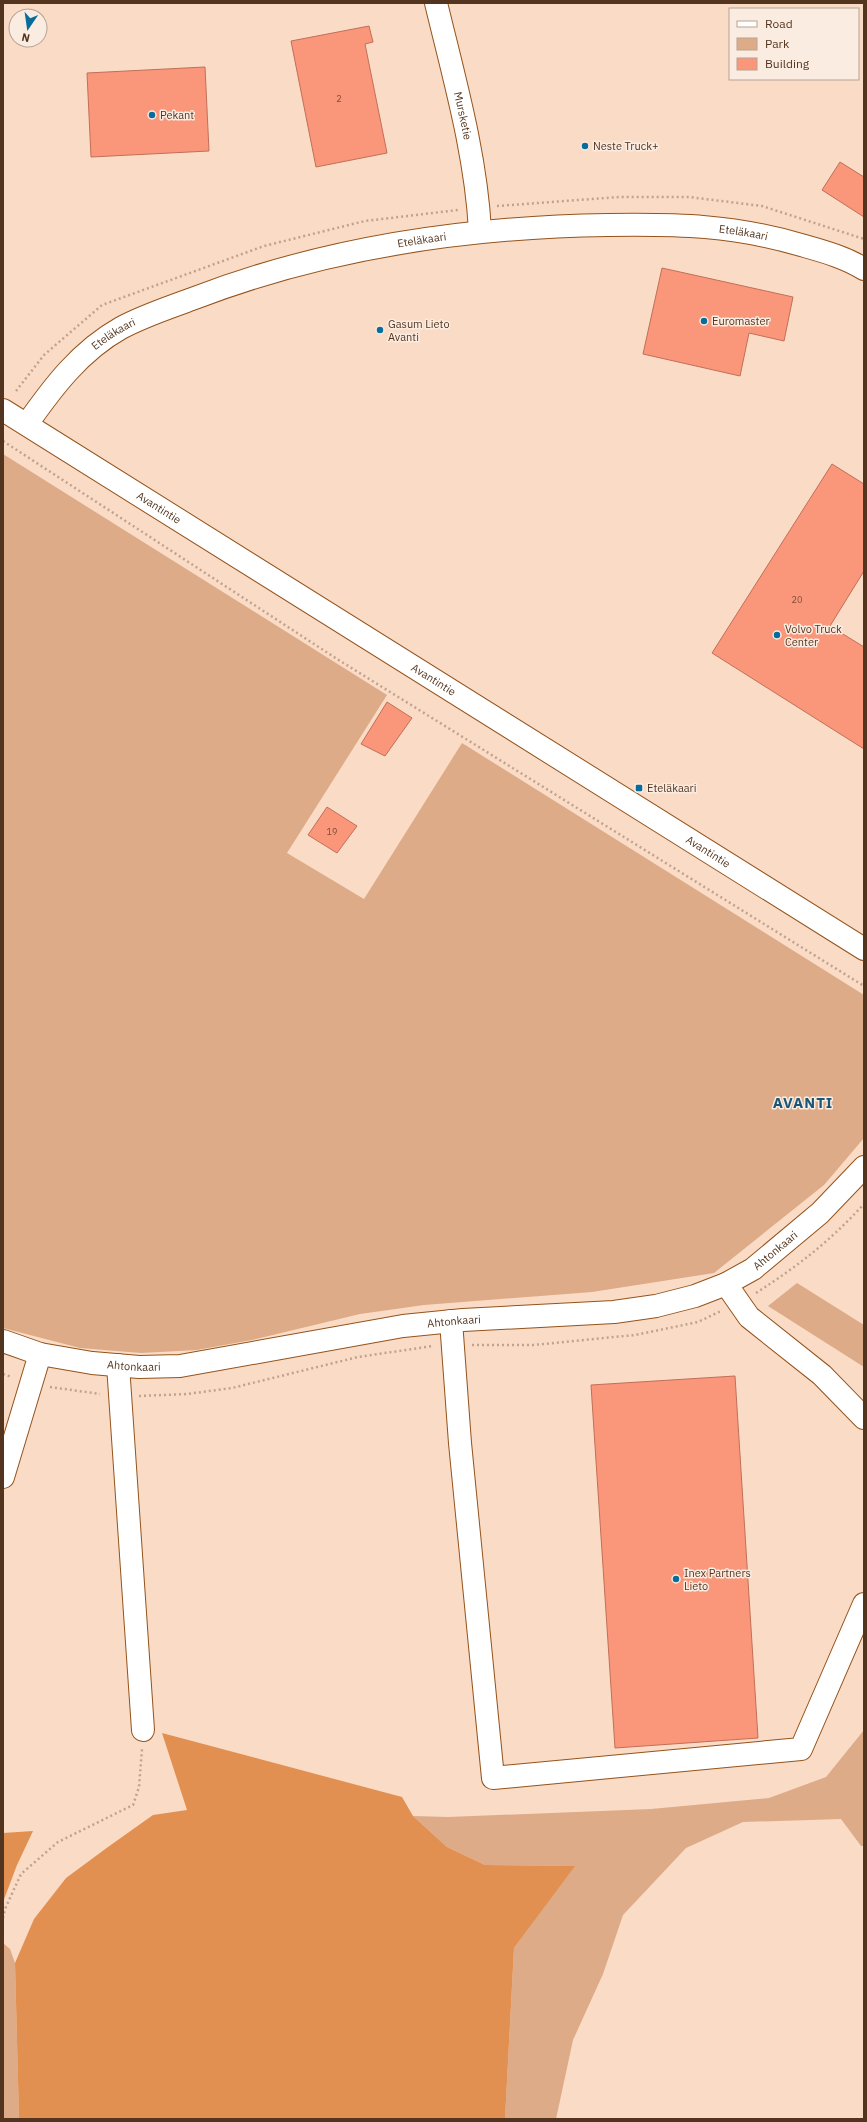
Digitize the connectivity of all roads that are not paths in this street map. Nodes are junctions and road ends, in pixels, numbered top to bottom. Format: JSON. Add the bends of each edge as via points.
{"nodes":[{"id":1,"x":436,"y":3,"type":"edge"},
{"id":2,"x":480,"y":231,"type":"junction"},
{"id":3,"x":864,"y":269,"type":"edge"},
{"id":4,"x":3,"y":410,"type":"edge"},
{"id":5,"x":27,"y":424,"type":"junction"},
{"id":6,"x":864,"y":949,"type":"edge"},
{"id":7,"x":864,"y":1167,"type":"edge"},
{"id":8,"x":726,"y":1284,"type":"junction"},
{"id":9,"x":451,"y":1322,"type":"junction"},
{"id":10,"x":3,"y":1341,"type":"edge"},
{"id":11,"x":40,"y":1354,"type":"junction"},
{"id":12,"x":118,"y":1365,"type":"junction"},
{"id":13,"x":864,"y":1418,"type":"edge"},
{"id":14,"x":9,"y":1436,"type":"edge"},
{"id":15,"x":3,"y":1477,"type":"edge"},
{"id":16,"x":864,"y":1604,"type":"edge"},
{"id":17,"x":143,"y":1730,"type":"road end"}],
"edges":[{"from":1,"to":2,"type":"street","name":"Mursketie","via":[[469,144],[479,207]]},
{"from":2,"to":3,"type":"street","name":"Eteläkaari","via":[[679,224],[734,229],[824,251]]},
{"from":2,"to":5,"type":"street","name":"Eteläkaari","via":[[292,265],[237,282],[153,314],[121,328],[82,357],[52,388]]},
{"from":4,"to":5,"type":"street","name":"Avantintie"},
{"from":5,"to":6,"type":"street","name":"Avantintie"},
{"from":7,"to":8,"type":"street","name":"Ahtonkaari","via":[[820,1213],[793,1236],[753,1269]]},
{"from":8,"to":9,"type":"street","name":"Ahtonkaari","via":[[695,1296],[656,1306],[614,1312]]},
{"from":8,"to":13,"type":"street","via":[[748,1317],[822,1375]]},
{"from":9,"to":12,"type":"street","name":"Ahtonkaari","via":[[403,1326],[180,1366]]},
{"from":9,"to":16,"type":"street","via":[[460,1443],[493,1778],[801,1749]]},
{"from":10,"to":11,"type":"street","name":"Ahtonkaari"},
{"from":11,"to":12,"type":"street","name":"Ahtonkaari"},
{"from":11,"to":14,"type":"street"},
{"from":12,"to":17,"type":"street"},
{"from":14,"to":15,"type":"street"}]}
